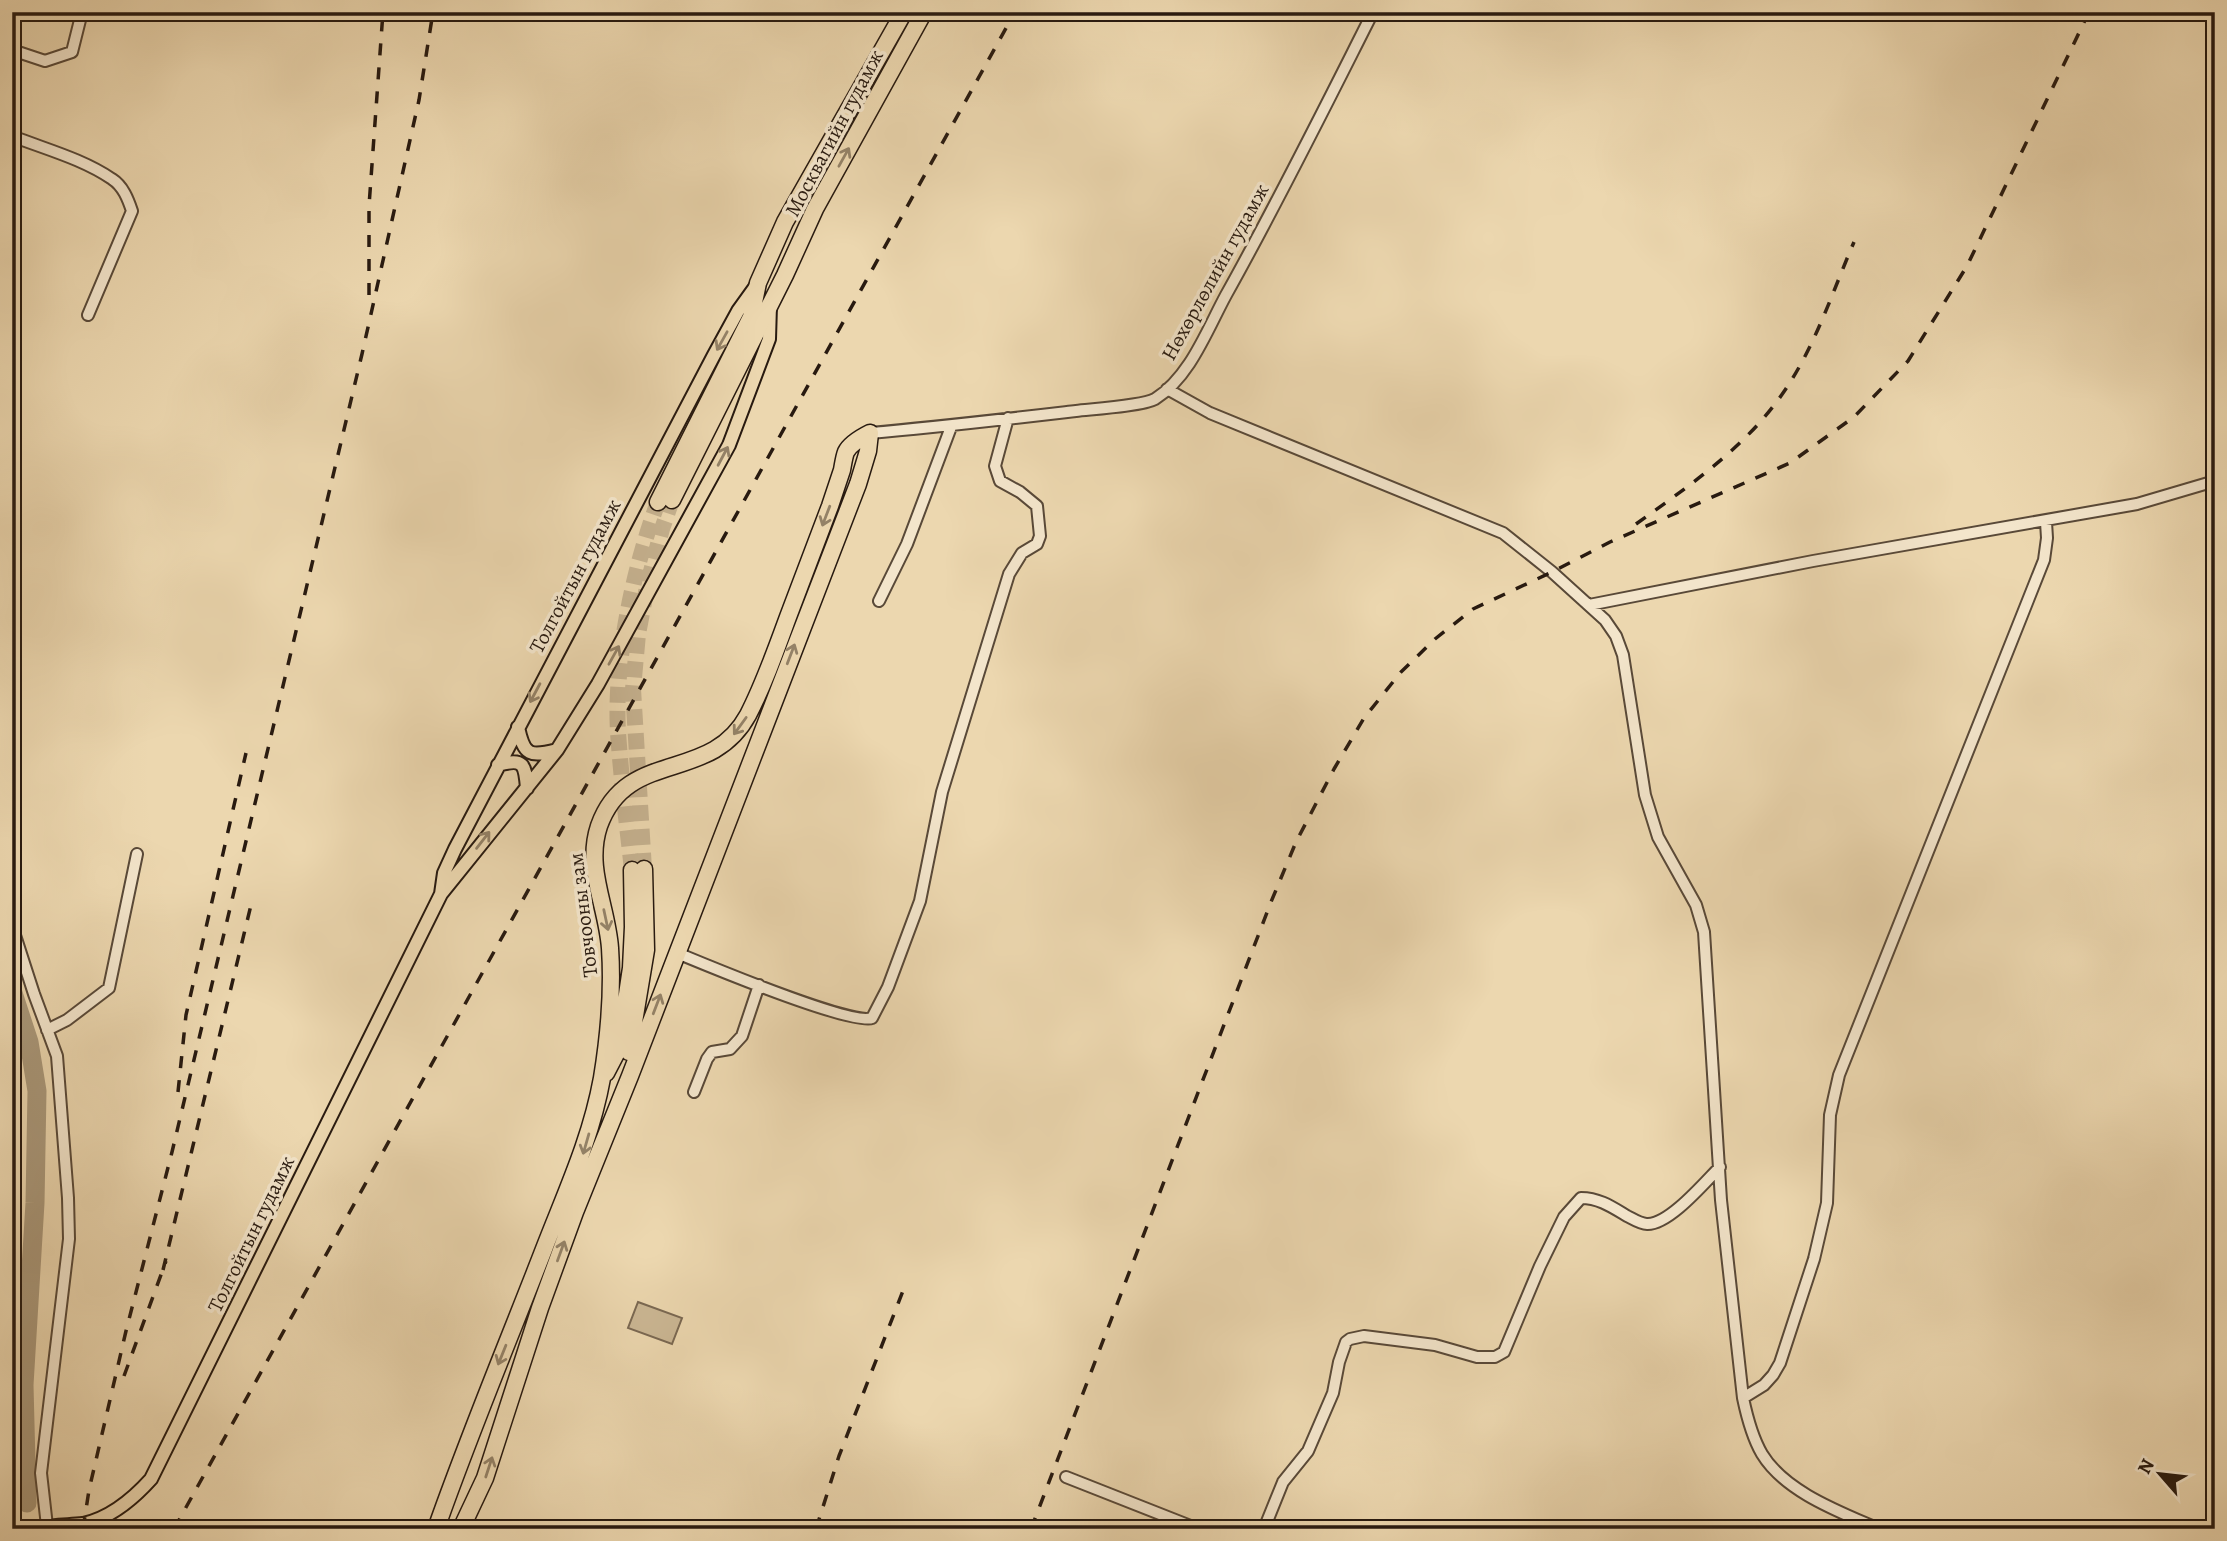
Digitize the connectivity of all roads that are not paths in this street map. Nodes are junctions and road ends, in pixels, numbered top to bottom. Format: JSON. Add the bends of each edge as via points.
{"nodes":[{"id":1,"x":17,"y":12,"type":"edge"},
{"id":2,"x":80,"y":12,"type":"edge"},
{"id":3,"x":904,"y":12,"type":"edge"},
{"id":4,"x":924,"y":12,"type":"edge"},
{"id":5,"x":1373,"y":12,"type":"edge"},
{"id":6,"x":12,"y":17,"type":"edge"},
{"id":7,"x":12,"y":50,"type":"edge"},
{"id":8,"x":12,"y":136,"type":"edge"},
{"id":9,"x":758,"y":283,"type":"junction"},
{"id":10,"x":770,"y":305,"type":"junction"},
{"id":11,"x":88,"y":315,"type":"dead end"},
{"id":12,"x":1167,"y":389,"type":"junction"},
{"id":13,"x":1008,"y":418,"type":"junction"},
{"id":14,"x":951,"y":426,"type":"junction"},
{"id":15,"x":870,"y":433,"type":"junction"},
{"id":16,"x":2215,"y":481,"type":"edge"},
{"id":17,"x":2046,"y":522,"type":"junction"},
{"id":18,"x":878,"y":601,"type":"dead end"},
{"id":19,"x":1589,"y":605,"type":"junction"},
{"id":20,"x":518,"y":727,"type":"junction"},
{"id":21,"x":558,"y":750,"type":"junction"},
{"id":22,"x":498,"y":765,"type":"junction"},
{"id":23,"x":527,"y":788,"type":"junction"},
{"id":24,"x":137,"y":854,"type":"dead end"},
{"id":25,"x":441,"y":894,"type":"junction"},
{"id":26,"x":12,"y":926,"type":"edge"},
{"id":27,"x":677,"y":953,"type":"junction"},
{"id":28,"x":759,"y":985,"type":"junction"},
{"id":29,"x":47,"y":1030,"type":"junction"},
{"id":30,"x":633,"y":1068,"type":"junction"},
{"id":31,"x":602,"y":1077,"type":"junction"},
{"id":32,"x":694,"y":1092,"type":"dead end"},
{"id":33,"x":1720,"y":1167,"type":"junction"},
{"id":34,"x":1743,"y":1398,"type":"junction"},
{"id":35,"x":1066,"y":1477,"type":"dead end"},
{"id":36,"x":43,"y":1528,"type":"edge"},
{"id":37,"x":436,"y":1529,"type":"edge"},
{"id":38,"x":461,"y":1529,"type":"edge"},
{"id":39,"x":1198,"y":1529,"type":"edge"},
{"id":40,"x":1264,"y":1529,"type":"edge"},
{"id":41,"x":1879,"y":1529,"type":"edge"}],
"edges":[{"from":1,"to":6,"type":"street"},
{"from":2,"to":7,"type":"street","via":[[72,52],[45,61]]},
{"from":3,"to":9,"type":"highway","name":"Москвагийн гудамж","via":[[785,222]]},
{"from":10,"to":4,"type":"highway","name":"Москвагийн гудамж","one_way":true,"via":[[816,209]]},
{"from":5,"to":12,"type":"street","name":"Нөхөрлөлийн гудамж","via":[[1239,273],[1184,372]]},
{"from":8,"to":11,"type":"street","via":[[114,180],[127,195],[132,211]]},
{"from":9,"to":10,"type":"highway","name":"Москвагийн гудамж","via":[[751,317],[665,501]]},
{"from":9,"to":20,"type":"main road","name":"Толгойтын гудамж","one_way":true,"via":[[714,355]]},
{"from":21,"to":10,"type":"main road","name":"Толгойтын гудамж","one_way":true,"via":[[729,445],[769,340]]},
{"from":12,"to":13,"type":"street","name":"Нөхөрлөлийн гудамж","via":[[1153,400],[1116,407]]},
{"from":12,"to":19,"type":"street","via":[[1210,413],[1503,533]]},
{"from":13,"to":14,"type":"street","name":"Нөхөрлөлийн гудамж"},
{"from":13,"to":28,"type":"street","via":[[995,466],[1000,481],[1037,506],[1040,536],[1009,574],[942,792],[920,901],[888,987],[872,1018],[865,1021]]},
{"from":14,"to":15,"type":"street","name":"Нөхөрлөлийн гудамж"},
{"from":14,"to":18,"type":"street","via":[[906,544]]},
{"from":27,"to":15,"type":"highway","one_way":true,"via":[[854,495]]},
{"from":15,"to":31,"type":"highway","name":"Товчооны зам","one_way":true,"via":[[846,451],[776,649],[742,724],[707,755],[633,782],[613,800],[600,822],[593,861],[609,935],[612,983]]},
{"from":16,"to":17,"type":"street","via":[[2137,504]]},
{"from":17,"to":19,"type":"street"},
{"from":17,"to":34,"type":"street","via":[[2044,560],[1839,1075],[1830,1115],[1825,1217],[1786,1349],[1773,1375]]},
{"from":19,"to":33,"type":"street","via":[[1616,636],[1623,655],[1645,795],[1658,836],[1696,905],[1704,932]]},
{"from":20,"to":21,"type":"main road","via":[[523,746],[531,754]]},
{"from":20,"to":22,"type":"main road","name":"Толгойтын гудамж"},
{"from":21,"to":23,"type":"main road","name":"Толгойтын гудамж"},
{"from":22,"to":23,"type":"main road","via":[[521,763]]},
{"from":22,"to":25,"type":"main road","name":"Толгойтын гудамж","via":[[444,873]]},
{"from":25,"to":23,"type":"main road","name":"Толгойтын гудамж","one_way":true},
{"from":24,"to":29,"type":"street","via":[[109,988]]},
{"from":25,"to":36,"type":"main road","name":"Толгойтын гудамж","via":[[150,1479],[121,1507],[104,1516],[85,1524]]},
{"from":26,"to":29,"type":"street"},
{"from":27,"to":28,"type":"street"},
{"from":30,"to":27,"type":"highway","one_way":true},
{"from":28,"to":32,"type":"street","via":[[742,1036],[730,1049],[712,1052]]},
{"from":29,"to":36,"type":"street","via":[[57,1056],[69,1239],[42,1464]]},
{"from":30,"to":31,"type":"highway","via":[[629,1052],[646,950],[638,869],[619,1048]]},
{"from":38,"to":30,"type":"highway","one_way":true,"via":[[485,1478],[540,1308]]},
{"from":31,"to":37,"type":"highway","name":"Товчооны зам","one_way":true,"via":[[585,1148]]},
{"from":33,"to":34,"type":"street"},
{"from":33,"to":40,"type":"street","via":[[1678,1208],[1652,1224],[1592,1198],[1581,1198],[1564,1217],[1504,1352],[1495,1357],[1364,1336],[1346,1342],[1333,1393],[1308,1451],[1283,1482]]},
{"from":34,"to":41,"type":"street","via":[[1762,1454],[1778,1474],[1822,1504]]},
{"from":35,"to":39,"type":"street"}]}
